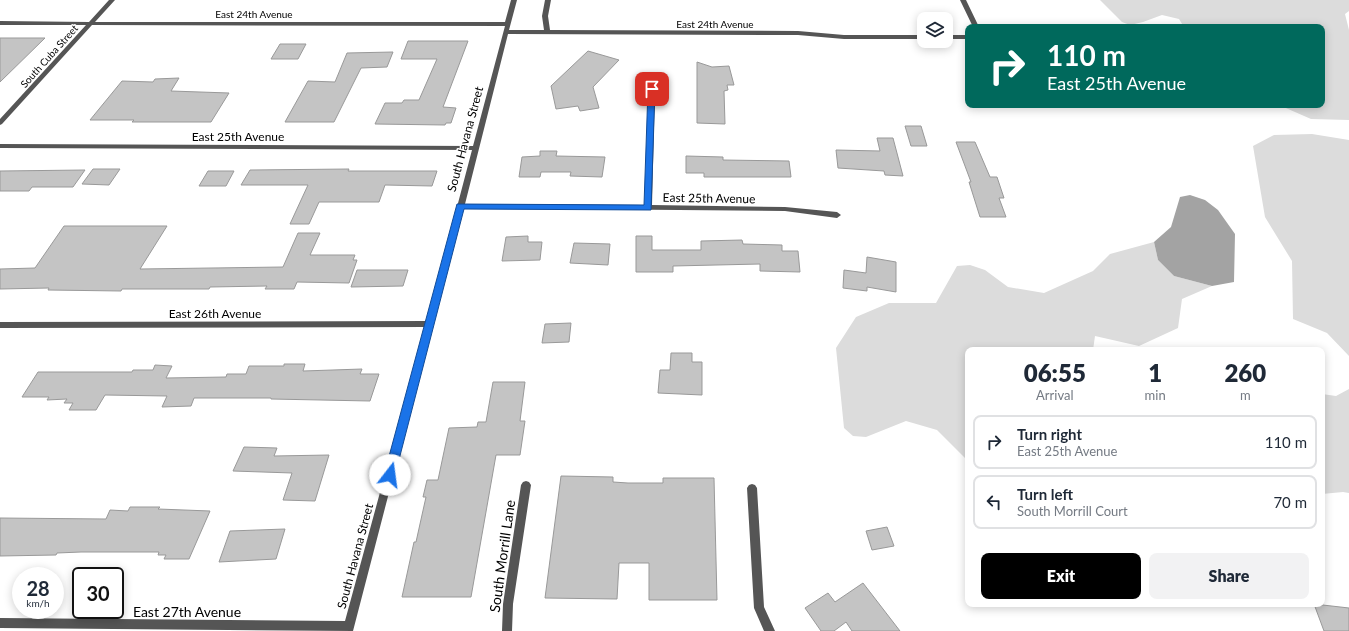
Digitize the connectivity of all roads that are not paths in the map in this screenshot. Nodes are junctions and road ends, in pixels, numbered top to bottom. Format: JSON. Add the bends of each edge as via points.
{"nodes":[{"id":1,"x":112,"y":0,"type":"edge"},
{"id":2,"x":514,"y":0,"type":"edge"},
{"id":3,"x":548,"y":0,"type":"edge"},
{"id":4,"x":963,"y":0,"type":"edge"},
{"id":5,"x":0,"y":23,"type":"edge"},
{"id":6,"x":91,"y":23,"type":"junction"},
{"id":7,"x":975,"y":24,"type":"edge"},
{"id":8,"x":506,"y":28,"type":"junction"},
{"id":9,"x":547,"y":32,"type":"junction"},
{"id":10,"x":917,"y":38,"type":"edge"},
{"id":11,"x":953,"y":38,"type":"edge"},
{"id":12,"x":965,"y":38,"type":"edge"},
{"id":13,"x":652,"y":89,"type":"dead end"},
{"id":14,"x":0,"y":123,"type":"edge"},
{"id":15,"x":0,"y":146,"type":"edge"},
{"id":16,"x":476,"y":148,"type":"junction"},
{"id":17,"x":460,"y":206,"type":"junction"},
{"id":18,"x":648,"y":208,"type":"junction"},
{"id":19,"x":837,"y":215,"type":"dead end"},
{"id":20,"x":430,"y":324,"type":"junction"},
{"id":21,"x":0,"y":326,"type":"edge"},
{"id":22,"x":526,"y":485,"type":"dead end"},
{"id":23,"x":752,"y":488,"type":"dead end"},
{"id":24,"x":0,"y":623,"type":"edge"},
{"id":25,"x":348,"y":628,"type":"edge"},
{"id":26,"x":507,"y":631,"type":"edge"},
{"id":27,"x":770,"y":631,"type":"edge"}],
"edges":[{"from":1,"to":6,"type":"street","name":"South Cuba Street"},
{"from":2,"to":8,"type":"street","name":"South Havana Street"},
{"from":3,"to":9,"type":"street","via":[[545,16]]},
{"from":4,"to":7,"type":"street"},
{"from":5,"to":6,"type":"street","name":"East 24th Avenue"},
{"from":6,"to":8,"type":"street","name":"East 24th Avenue"},
{"from":6,"to":14,"type":"street","name":"South Cuba Street"},
{"from":8,"to":9,"type":"street","name":"East 24th Avenue"},
{"from":8,"to":16,"type":"street","name":"South Havana Street"},
{"from":9,"to":10,"type":"street","name":"East 24th Avenue","via":[[798,33],[844,38]]},
{"from":11,"to":12,"type":"street"},
{"from":13,"to":18,"type":"street"},
{"from":15,"to":16,"type":"street","name":"East 25th Avenue"},
{"from":16,"to":17,"type":"street","name":"South Havana Street"},
{"from":17,"to":18,"type":"street","name":"East 25th Avenue"},
{"from":17,"to":20,"type":"street","name":"South Havana Street"},
{"from":18,"to":19,"type":"street","name":"East 25th Avenue","via":[[785,209]]},
{"from":20,"to":21,"type":"street","name":"East 26th Avenue"},
{"from":20,"to":25,"type":"street","name":"South Havana Street"},
{"from":22,"to":26,"type":"street","name":"South Morrill Lane","via":[[508,604]]},
{"from":23,"to":27,"type":"street","via":[[760,608]]},
{"from":24,"to":25,"type":"street","name":"East 27th Avenue"}]}
